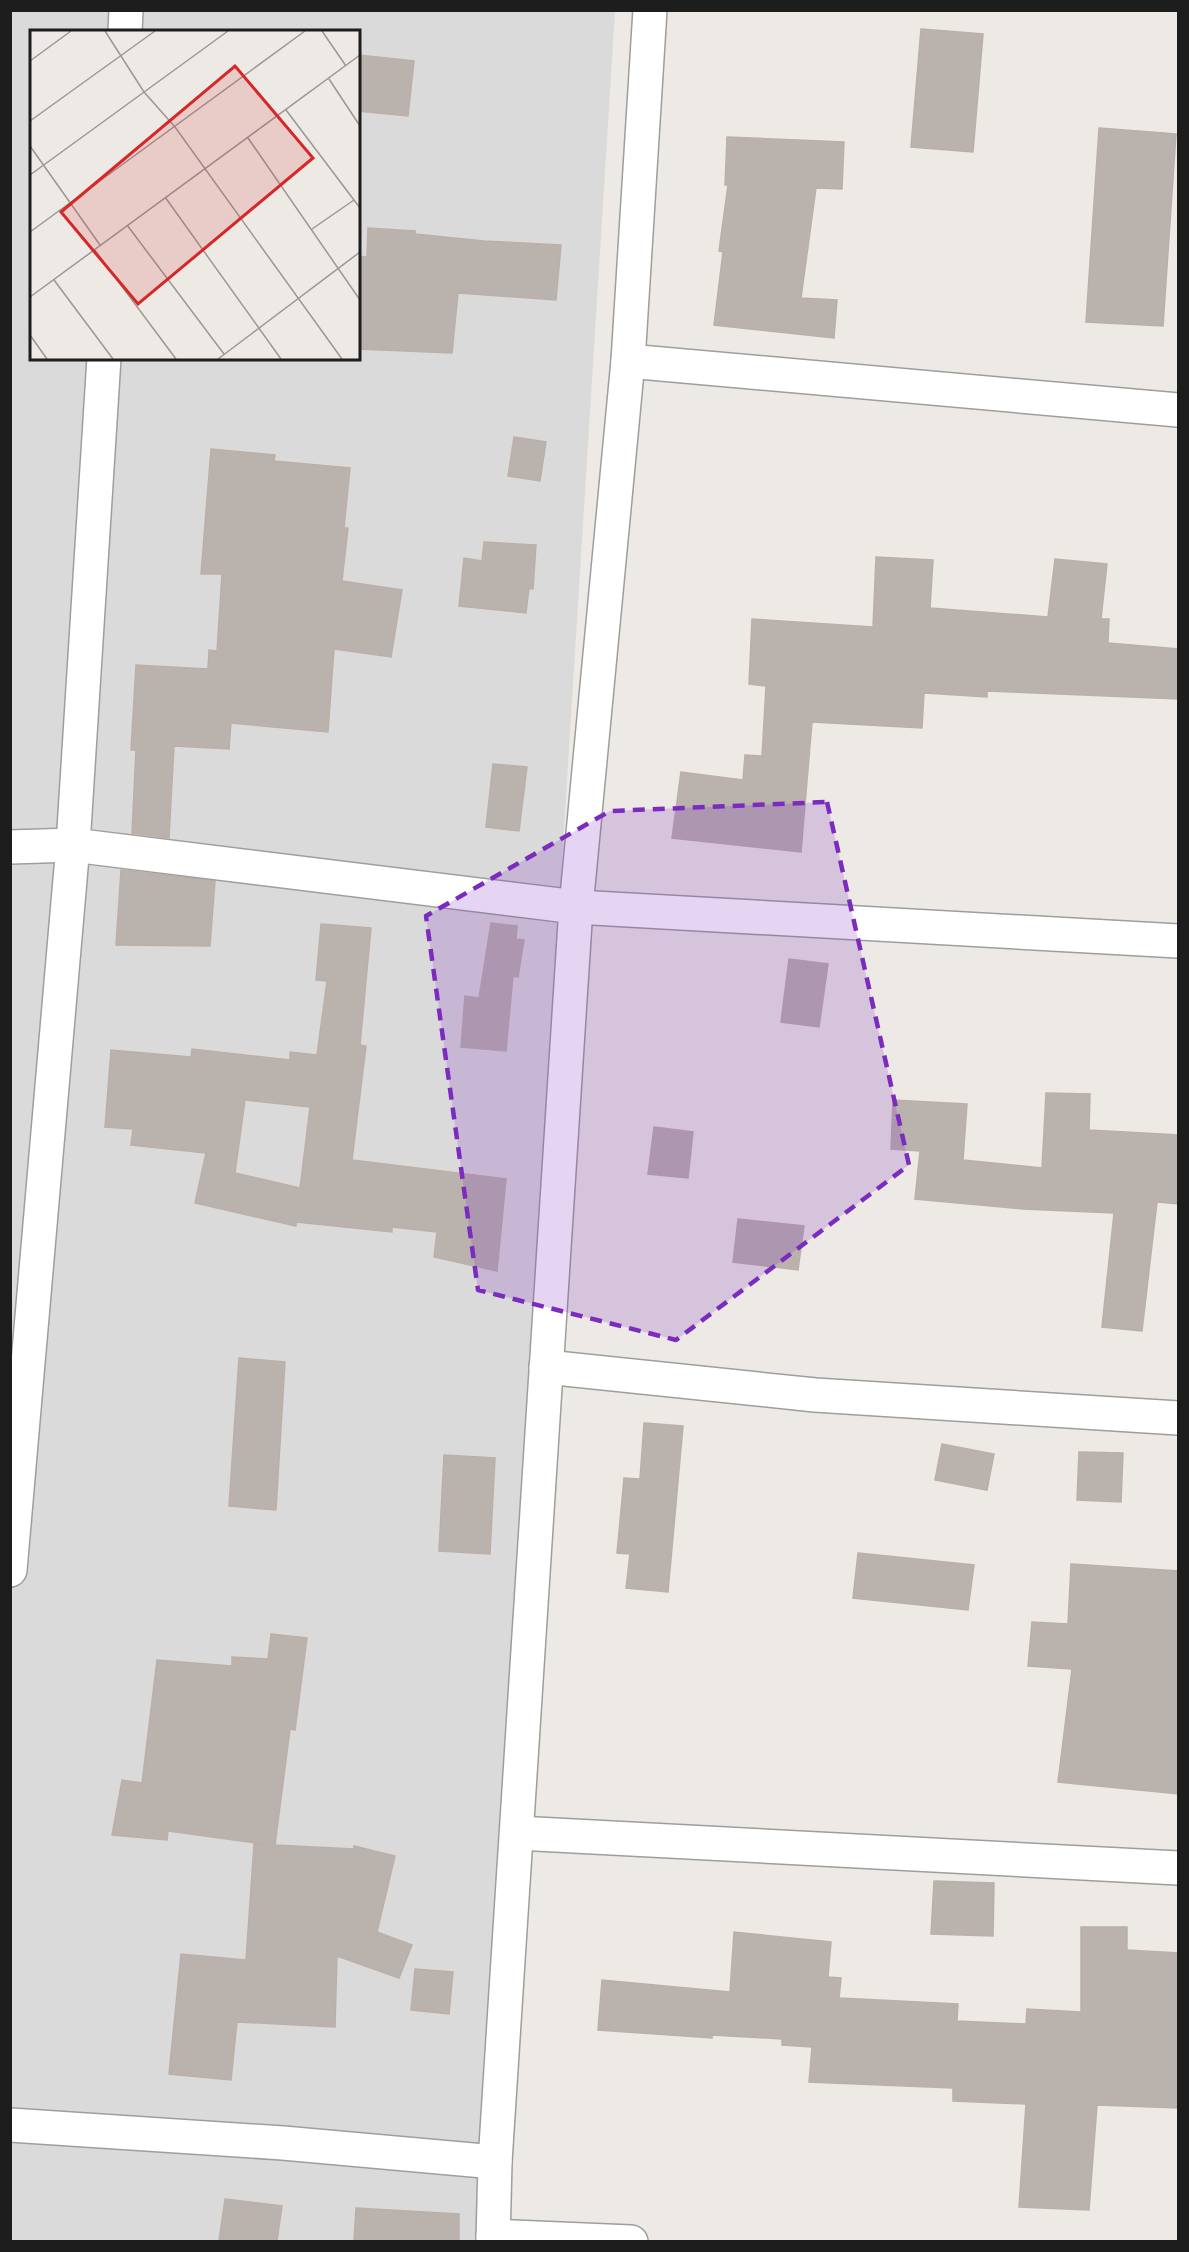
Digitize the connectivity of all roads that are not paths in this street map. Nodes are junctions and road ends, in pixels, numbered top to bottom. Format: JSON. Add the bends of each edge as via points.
{"nodes":[{"id":1,"x":126,"y":10,"type":"edge"},
{"id":2,"x":650,"y":10,"type":"edge"},
{"id":3,"x":125,"y":30,"type":"edge"},
{"id":4,"x":104,"y":360,"type":"edge"},
{"id":5,"x":628,"y":361,"type":"junction"},
{"id":6,"x":1179,"y":410,"type":"edge"},
{"id":7,"x":73,"y":845,"type":"junction"},
{"id":8,"x":10,"y":847,"type":"edge"},
{"id":9,"x":576,"y":907,"type":"junction"},
{"id":10,"x":1179,"y":942,"type":"edge"},
{"id":11,"x":546,"y":1367,"type":"junction"},
{"id":12,"x":1179,"y":1418,"type":"edge"},
{"id":13,"x":10,"y":1570,"type":"edge"},
{"id":14,"x":517,"y":1833,"type":"junction"},
{"id":15,"x":1179,"y":1868,"type":"edge"},
{"id":16,"x":10,"y":2125,"type":"edge"},
{"id":17,"x":495,"y":2162,"type":"junction"},
{"id":18,"x":493,"y":2239,"type":"edge"},
{"id":19,"x":631,"y":2241,"type":"edge"}],
"edges":[{"from":1,"to":3,"type":"street"},
{"from":2,"to":5,"type":"street"},
{"from":4,"to":7,"type":"street"},
{"from":5,"to":6,"type":"street"},
{"from":5,"to":9,"type":"street"},
{"from":7,"to":8,"type":"street"},
{"from":7,"to":9,"type":"street"},
{"from":7,"to":13,"type":"street"},
{"from":9,"to":10,"type":"street"},
{"from":9,"to":11,"type":"street"},
{"from":11,"to":12,"type":"street","via":[[815,1395]]},
{"from":11,"to":14,"type":"street"},
{"from":14,"to":15,"type":"street"},
{"from":14,"to":17,"type":"street"},
{"from":16,"to":17,"type":"street"},
{"from":17,"to":18,"type":"street"},
{"from":18,"to":19,"type":"street"}]}
